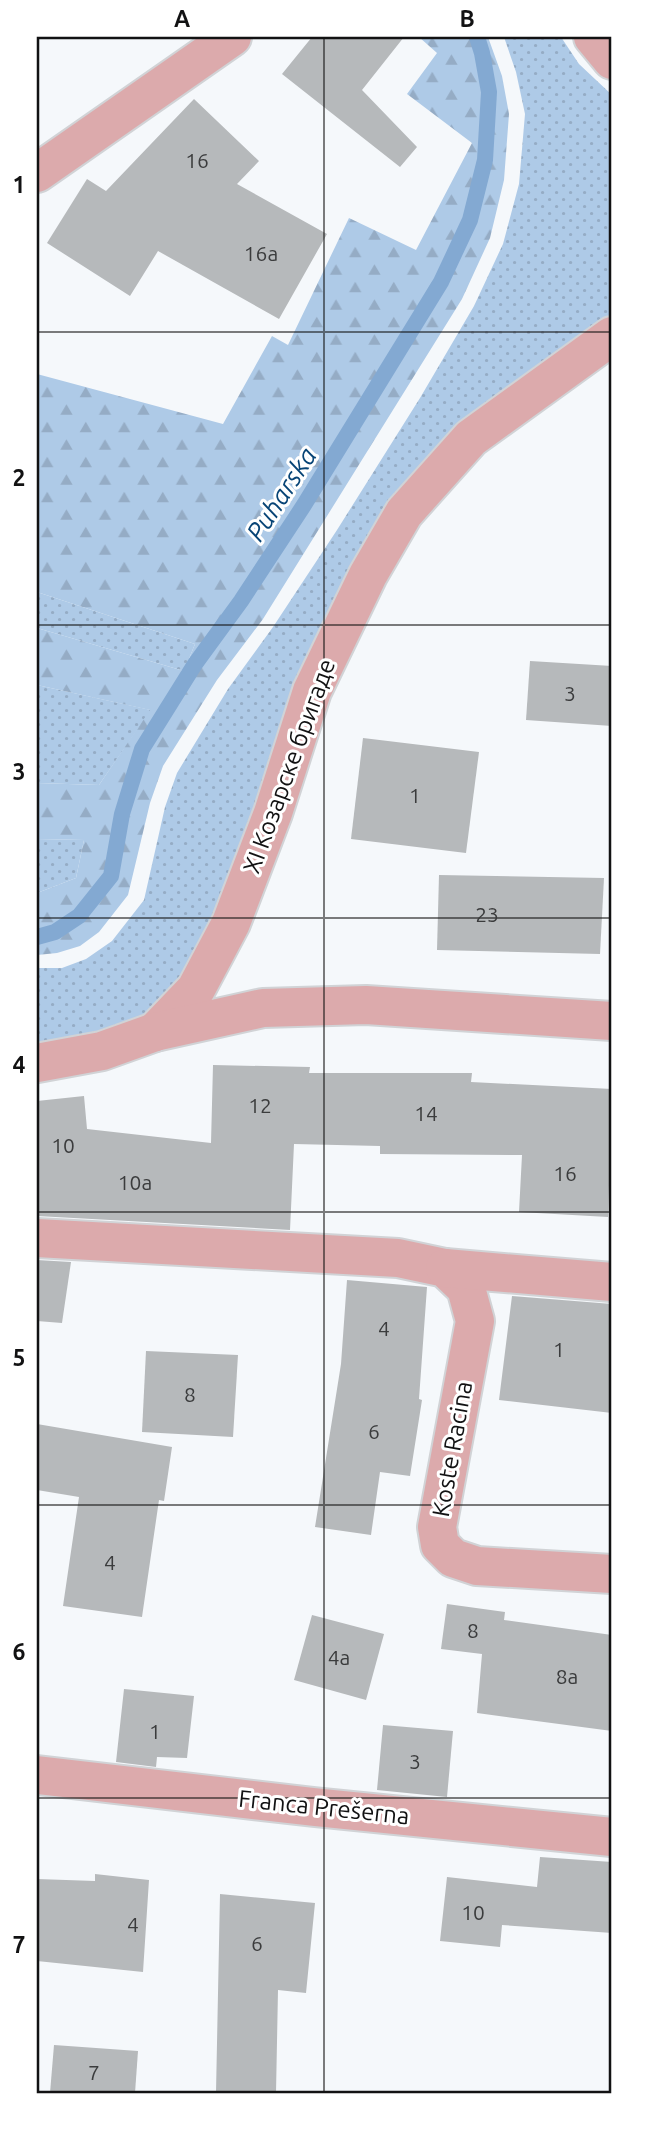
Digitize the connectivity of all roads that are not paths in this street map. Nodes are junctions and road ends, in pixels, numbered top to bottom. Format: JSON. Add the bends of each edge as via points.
{"nodes":[{"id":1,"x":232,"y":37,"type":"edge"},
{"id":2,"x":593,"y":37,"type":"edge"},
{"id":3,"x":612,"y":60,"type":"edge"},
{"id":4,"x":37,"y":173,"type":"edge"},
{"id":5,"x":612,"y":336,"type":"edge"},
{"id":6,"x":612,"y":1021,"type":"edge"},
{"id":7,"x":155,"y":1032,"type":"junction"},
{"id":8,"x":37,"y":1063,"type":"edge"},
{"id":9,"x":37,"y":1238,"type":"edge"},
{"id":10,"x":445,"y":1268,"type":"junction"},
{"id":11,"x":612,"y":1282,"type":"edge"},
{"id":12,"x":612,"y":1574,"type":"edge"},
{"id":13,"x":37,"y":1775,"type":"edge"},
{"id":14,"x":612,"y":1837,"type":"edge"}],
"edges":[{"from":1,"to":4,"type":"street"},
{"from":2,"to":3,"type":"street"},
{"from":5,"to":7,"type":"street","name":"XI Козарске бригаде","via":[[471,438],[404,513],[368,575],[312,691],[231,923],[196,989]]},
{"from":6,"to":7,"type":"street","name":"XI Козарске бригаде","via":[[366,1005],[263,1009]]},
{"from":7,"to":8,"type":"street","name":"XI Козарске бригаде","via":[[102,1051]]},
{"from":9,"to":10,"type":"street","via":[[398,1258]]},
{"from":10,"to":11,"type":"street"},
{"from":10,"to":12,"type":"street","name":"Koste Racina","via":[[466,1288],[475,1321],[437,1527],[440,1545],[453,1558],[477,1566]]},
{"from":13,"to":14,"type":"street","name":"Franca Prešerna"}]}
